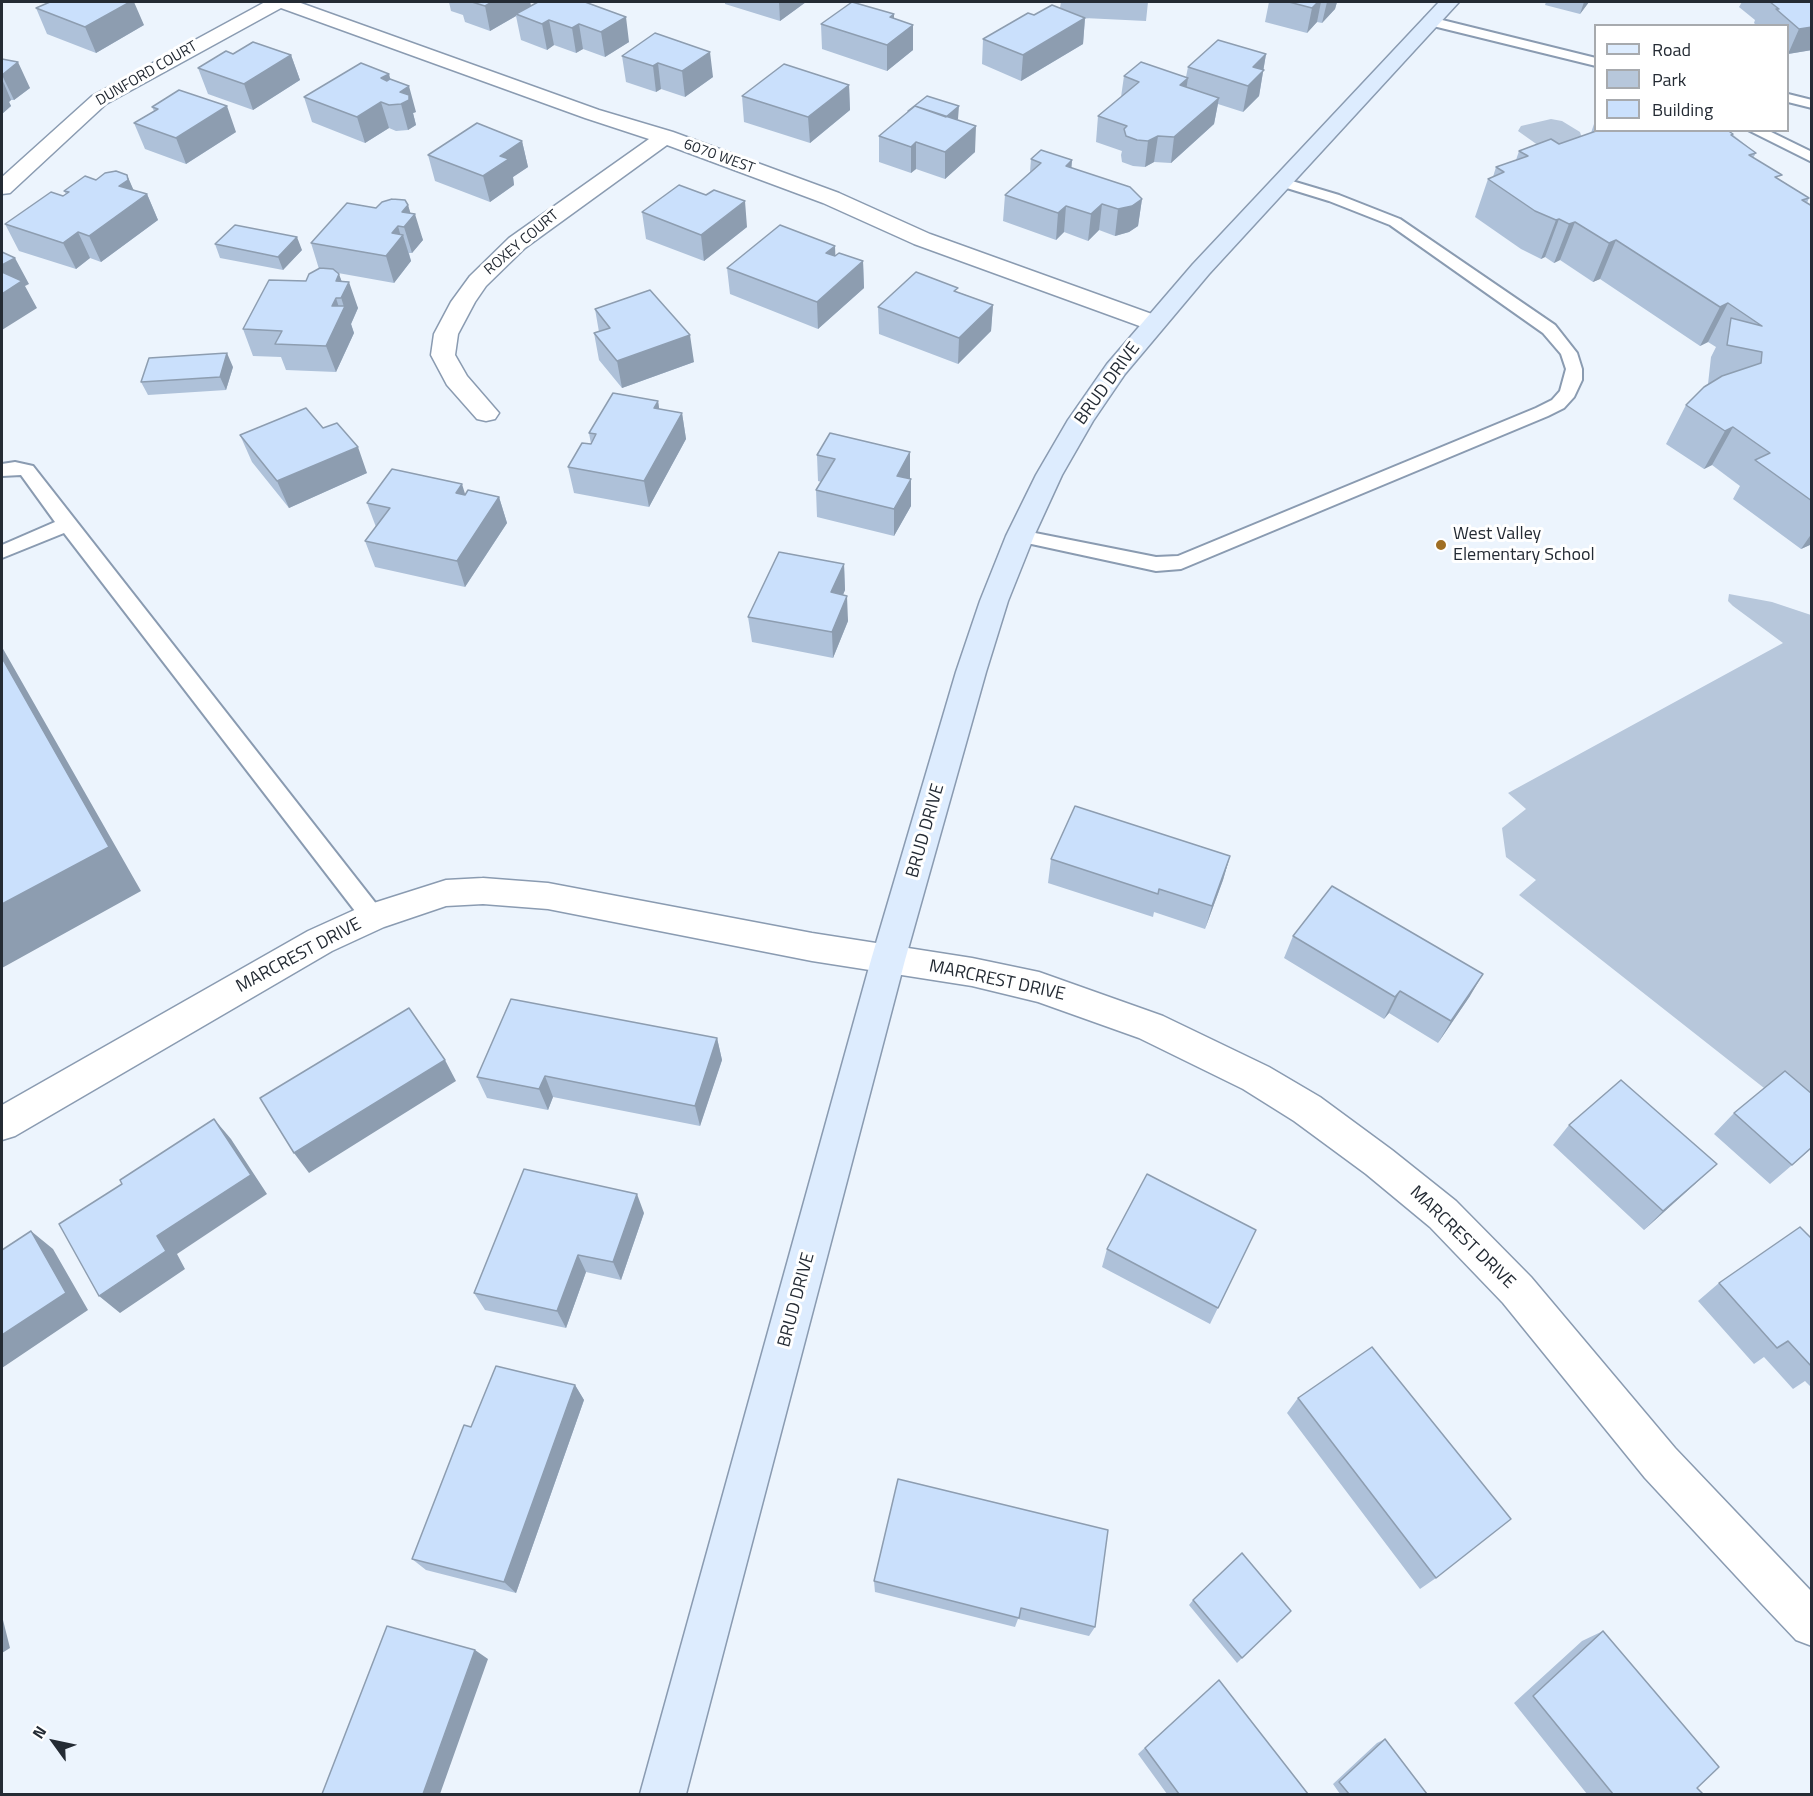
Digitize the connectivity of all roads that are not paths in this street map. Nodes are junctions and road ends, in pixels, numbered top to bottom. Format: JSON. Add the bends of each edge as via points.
{"nodes":[{"id":1,"x":279,"y":2,"type":"edge"},
{"id":2,"x":1449,"y":2,"type":"edge"},
{"id":3,"x":1430,"y":21,"type":"junction"},
{"id":4,"x":1594,"y":62,"type":"edge"},
{"id":5,"x":1789,"y":98,"type":"edge"},
{"id":6,"x":1812,"y":105,"type":"edge"},
{"id":7,"x":1759,"y":132,"type":"edge"},
{"id":8,"x":665,"y":137,"type":"junction"},
{"id":9,"x":1812,"y":158,"type":"edge"},
{"id":10,"x":1282,"y":182,"type":"junction"},
{"id":11,"x":2,"y":188,"type":"edge"},
{"id":12,"x":1154,"y":323,"type":"junction"},
{"id":13,"x":486,"y":412,"type":"dead end"},
{"id":14,"x":2,"y":470,"type":"edge"},
{"id":15,"x":68,"y":524,"type":"junction"},
{"id":16,"x":1020,"y":536,"type":"junction"},
{"id":17,"x":2,"y":552,"type":"edge"},
{"id":18,"x":373,"y":916,"type":"junction"},
{"id":19,"x":888,"y":960,"type":"junction"},
{"id":20,"x":2,"y":1124,"type":"edge"},
{"id":21,"x":1812,"y":1624,"type":"edge"},
{"id":22,"x":663,"y":1794,"type":"edge"}],
"edges":[{"from":1,"to":8,"type":"street","name":"6070 WEST"},
{"from":1,"to":11,"type":"street","name":"DUNFORD COURT","via":[[99,100]]},
{"from":2,"to":3,"type":"main road","name":"BRUD DRIVE"},
{"from":3,"to":4,"type":"lane"},
{"from":3,"to":10,"type":"main road","name":"BRUD DRIVE"},
{"from":5,"to":6,"type":"lane"},
{"from":7,"to":9,"type":"lane"},
{"from":8,"to":12,"type":"street","name":"6070 WEST","via":[[831,198],[922,239]]},
{"from":8,"to":13,"type":"street","name":"ROXEY COURT","via":[[518,243],[478,281],[463,302],[446,334],[443,355],[456,380]]},
{"from":10,"to":12,"type":"main road","name":"BRUD DRIVE"},
{"from":10,"to":16,"type":"lane","via":[[1395,222],[1549,329],[1569,353],[1574,369],[1568,393],[1542,412],[1181,562],[1156,564]]},
{"from":12,"to":16,"type":"main road","name":"BRUD DRIVE","via":[[1081,420]]},
{"from":14,"to":15,"type":"lane","via":[[27,470]]},
{"from":15,"to":17,"type":"lane"},
{"from":15,"to":18,"type":"lane"},
{"from":16,"to":19,"type":"main road","name":"BRUD DRIVE","via":[[971,672]]},
{"from":18,"to":19,"type":"street","name":"MARCREST DRIVE","via":[[446,893],[516,892]]},
{"from":18,"to":20,"type":"street","name":"MARCREST DRIVE","via":[[320,941]]},
{"from":19,"to":21,"type":"street","name":"MARCREST DRIVE","via":[[994,977],[1094,1005],[1197,1048],[1307,1108],[1451,1222],[1517,1290],[1660,1463]]},
{"from":19,"to":22,"type":"main road","name":"BRUD DRIVE"}]}
